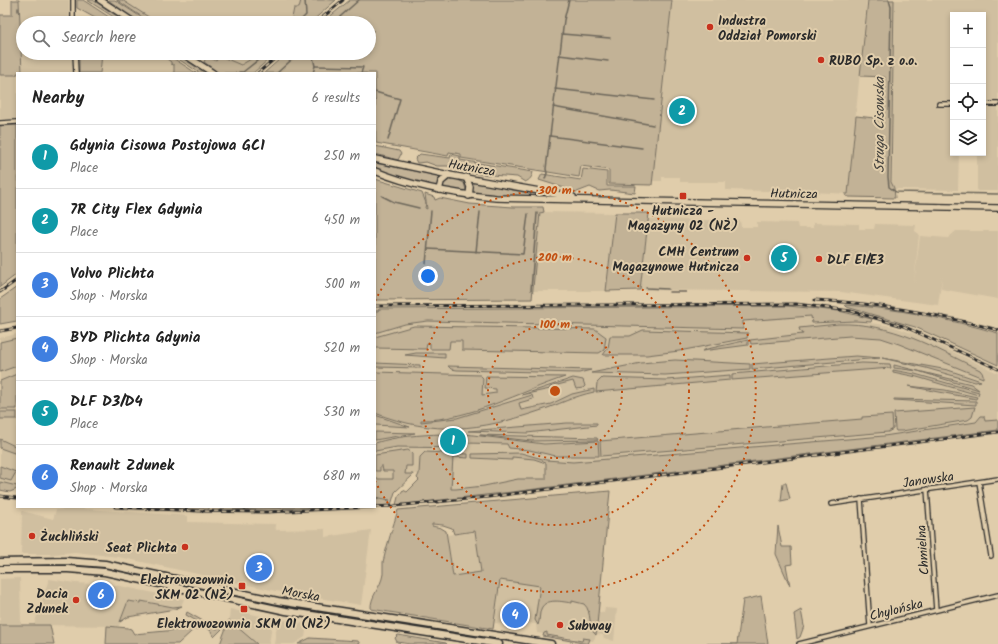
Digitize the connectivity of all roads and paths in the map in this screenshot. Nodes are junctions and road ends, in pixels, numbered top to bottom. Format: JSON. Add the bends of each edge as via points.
{"nodes":[{"id":1,"x":73,"y":0,"type":"edge"},
{"id":2,"x":100,"y":0,"type":"edge"},
{"id":3,"x":73,"y":16,"type":"edge"},
{"id":4,"x":124,"y":16,"type":"edge"},
{"id":5,"x":75,"y":60,"type":"edge"},
{"id":6,"x":193,"y":60,"type":"edge"},
{"id":7,"x":76,"y":72,"type":"edge"},
{"id":8,"x":211,"y":72,"type":"edge"},
{"id":9,"x":939,"y":104,"type":"dead end"},
{"id":10,"x":950,"y":104,"type":"edge"},
{"id":11,"x":986,"y":104,"type":"edge"},
{"id":12,"x":998,"y":104,"type":"edge"},
{"id":13,"x":16,"y":122,"type":"edge"},
{"id":14,"x":0,"y":123,"type":"edge"},
{"id":15,"x":376,"y":159,"type":"edge"},
{"id":16,"x":376,"y":171,"type":"edge"},
{"id":17,"x":449,"y":175,"type":"junction"},
{"id":18,"x":466,"y":177,"type":"junction"},
{"id":19,"x":439,"y":190,"type":"junction"},
{"id":20,"x":534,"y":190,"type":"junction"},
{"id":21,"x":469,"y":196,"type":"junction"},
{"id":22,"x":534,"y":199,"type":"junction"},
{"id":23,"x":589,"y":200,"type":"junction"},
{"id":24,"x":998,"y":208,"type":"edge"},
{"id":25,"x":998,"y":479,"type":"edge"},
{"id":26,"x":979,"y":482,"type":"junction"},
{"id":27,"x":927,"y":489,"type":"junction"},
{"id":28,"x":861,"y":499,"type":"junction"},
{"id":29,"x":831,"y":504,"type":"dead end"},
{"id":30,"x":991,"y":556,"type":"dead end"},
{"id":31,"x":0,"y":562,"type":"edge"},
{"id":32,"x":0,"y":569,"type":"edge"},
{"id":33,"x":998,"y":595,"type":"edge"},
{"id":34,"x":936,"y":610,"type":"junction"},
{"id":35,"x":870,"y":626,"type":"junction"},
{"id":36,"x":499,"y":644,"type":"edge"},
{"id":37,"x":551,"y":644,"type":"edge"},
{"id":38,"x":799,"y":644,"type":"edge"}],
"edges":[{"from":1,"to":3,"type":"street"},
{"from":2,"to":4,"type":"main road"},
{"from":5,"to":7,"type":"street"},
{"from":6,"to":8,"type":"main road"},
{"from":9,"to":10,"type":"street"},
{"from":11,"to":12,"type":"street"},
{"from":13,"to":14,"type":"street"},
{"from":15,"to":17,"type":"main road","name":"Hutnicza"},
{"from":16,"to":19,"type":"main road","name":"Hutnicza"},
{"from":17,"to":18,"type":"main road","name":"Hutnicza"},
{"from":17,"to":19,"type":"main road","via":[[441,182]]},
{"from":18,"to":20,"type":"main road","name":"Hutnicza"},
{"from":18,"to":21,"type":"main road","via":[[470,187]]},
{"from":19,"to":21,"type":"main road","name":"Hutnicza"},
{"from":20,"to":22,"type":"main road"},
{"from":20,"to":23,"type":"main road","name":"Hutnicza"},
{"from":21,"to":22,"type":"main road","name":"Hutnicza"},
{"from":22,"to":23,"type":"main road","name":"Hutnicza"},
{"from":23,"to":24,"type":"main road","name":"Hutnicza"},
{"from":25,"to":26,"type":"street","name":"Janowska"},
{"from":26,"to":27,"type":"street","name":"Janowska"},
{"from":26,"to":30,"type":"street"},
{"from":27,"to":28,"type":"street","name":"Janowska"},
{"from":27,"to":34,"type":"street","name":"Chmielna"},
{"from":28,"to":29,"type":"street","name":"Janowska"},
{"from":28,"to":35,"type":"street"},
{"from":31,"to":37,"type":"main road","name":"Morska","via":[[99,563],[278,601]]},
{"from":32,"to":36,"type":"main road","name":"Morska","via":[[105,572],[286,611]]},
{"from":33,"to":34,"type":"street","name":"Chylońska"},
{"from":34,"to":35,"type":"street","name":"Chylońska"},
{"from":35,"to":38,"type":"street","name":"Chylońska"}]}
